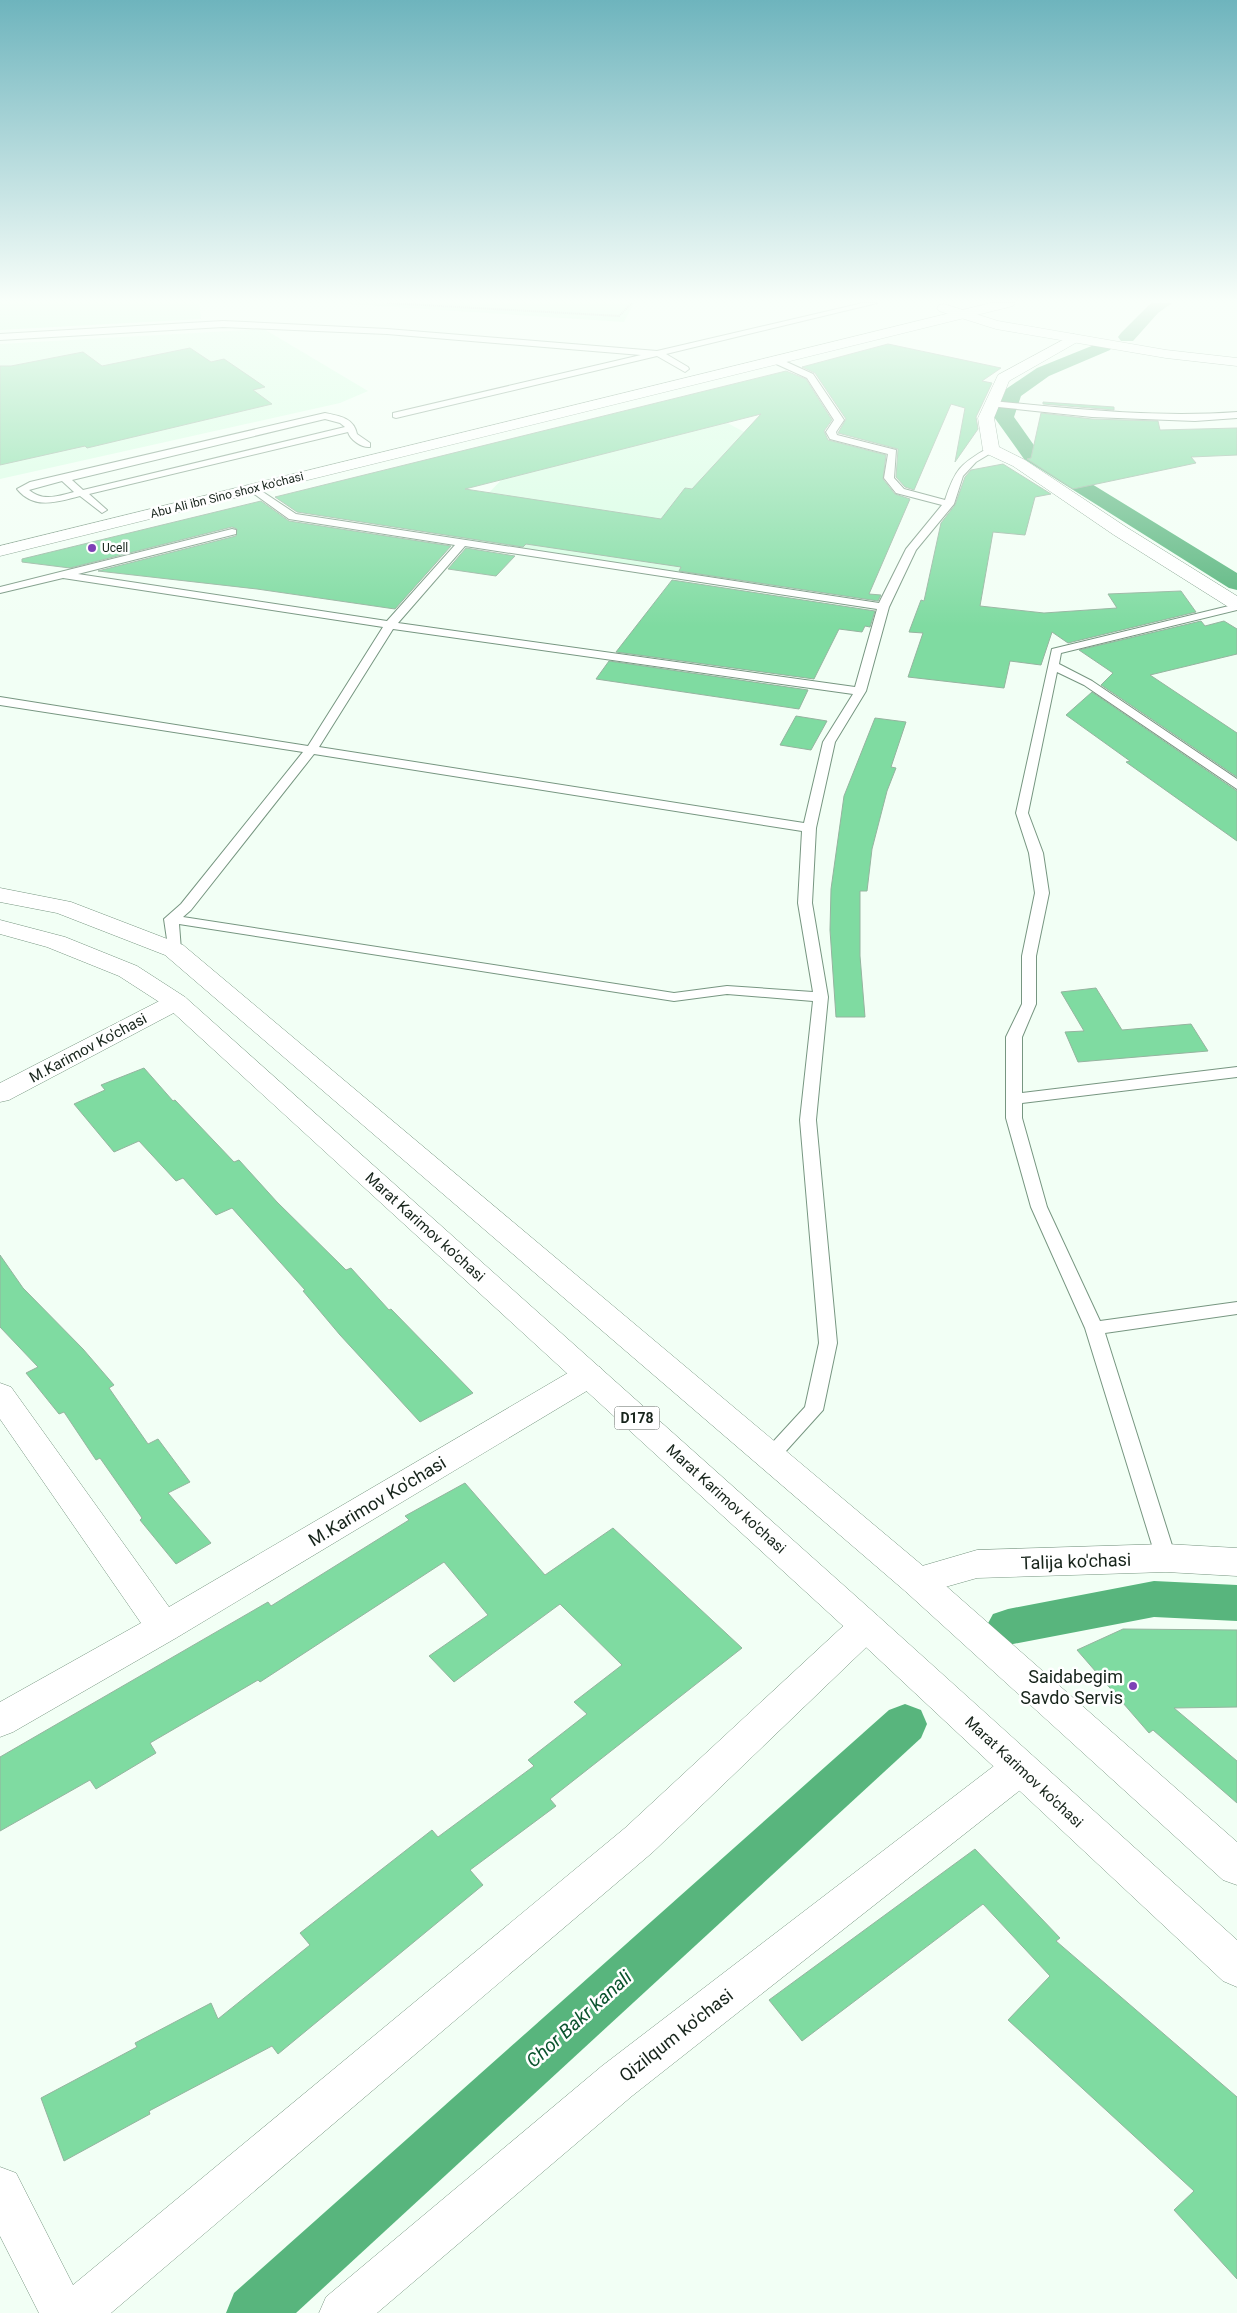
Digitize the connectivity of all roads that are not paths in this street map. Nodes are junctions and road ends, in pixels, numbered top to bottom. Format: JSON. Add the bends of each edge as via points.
{"nodes":[{"id":1,"x":414,"y":411,"type":"edge"},
{"id":2,"x":510,"y":411,"type":"edge"},
{"id":3,"x":571,"y":411,"type":"edge"},
{"id":4,"x":834,"y":411,"type":"edge"},
{"id":5,"x":989,"y":411,"type":"edge"},
{"id":6,"x":1061,"y":411,"type":"edge"},
{"id":7,"x":396,"y":415,"type":"dead end"},
{"id":8,"x":1237,"y":415,"type":"edge"},
{"id":9,"x":352,"y":428,"type":"junction"},
{"id":10,"x":367,"y":445,"type":"junction"},
{"id":11,"x":991,"y":450,"type":"junction"},
{"id":12,"x":319,"y":456,"type":"dead end"},
{"id":13,"x":70,"y":476,"type":"junction"},
{"id":14,"x":254,"y":488,"type":"junction"},
{"id":15,"x":82,"y":494,"type":"junction"},
{"id":16,"x":130,"y":503,"type":"dead end"},
{"id":17,"x":949,"y":504,"type":"junction"},
{"id":18,"x":102,"y":510,"type":"junction"},
{"id":19,"x":232,"y":532,"type":"dead end"},
{"id":20,"x":9,"y":533,"type":"dead end"},
{"id":21,"x":462,"y":543,"type":"junction"},
{"id":22,"x":0,"y":551,"type":"edge"},
{"id":23,"x":65,"y":575,"type":"junction"},
{"id":24,"x":0,"y":590,"type":"edge"},
{"id":25,"x":1237,"y":605,"type":"edge"},
{"id":26,"x":883,"y":607,"type":"junction"},
{"id":27,"x":390,"y":625,"type":"junction"},
{"id":28,"x":1053,"y":665,"type":"junction"},
{"id":29,"x":860,"y":691,"type":"junction"},
{"id":30,"x":0,"y":701,"type":"edge"},
{"id":31,"x":310,"y":750,"type":"junction"},
{"id":32,"x":1237,"y":786,"type":"edge"},
{"id":33,"x":809,"y":828,"type":"junction"},
{"id":34,"x":0,"y":895,"type":"edge"},
{"id":35,"x":171,"y":919,"type":"junction"},
{"id":36,"x":0,"y":927,"type":"edge"},
{"id":37,"x":174,"y":950,"type":"junction"},
{"id":38,"x":821,"y":997,"type":"junction"},
{"id":39,"x":176,"y":1002,"type":"junction"},
{"id":40,"x":1237,"y":1072,"type":"edge"},
{"id":41,"x":0,"y":1094,"type":"edge"},
{"id":42,"x":1015,"y":1098,"type":"junction"},
{"id":43,"x":1237,"y":1308,"type":"edge"},
{"id":44,"x":1094,"y":1328,"type":"junction"},
{"id":45,"x":589,"y":1375,"type":"junction"},
{"id":46,"x":0,"y":1395,"type":"edge"},
{"id":47,"x":770,"y":1456,"type":"junction"},
{"id":48,"x":1166,"y":1558,"type":"junction"},
{"id":49,"x":1237,"y":1562,"type":"edge"},
{"id":50,"x":917,"y":1581,"type":"junction"},
{"id":51,"x":866,"y":1626,"type":"junction"},
{"id":52,"x":164,"y":1628,"type":"junction"},
{"id":53,"x":0,"y":1721,"type":"edge"},
{"id":54,"x":1020,"y":1768,"type":"junction"},
{"id":55,"x":1237,"y":1867,"type":"edge"},
{"id":56,"x":1237,"y":1967,"type":"edge"},
{"id":57,"x":0,"y":2189,"type":"edge"},
{"id":58,"x":63,"y":2313,"type":"edge"},
{"id":59,"x":76,"y":2313,"type":"edge"},
{"id":60,"x":342,"y":2313,"type":"edge"}],
"edges":[{"from":1,"to":7,"type":"lane"},
{"from":2,"to":10,"type":"main road","name":"Abu Ali ibn Sino shox ko'chasi"},
{"from":3,"to":14,"type":"main road","name":"Abu Ali ibn Sino shox ko'chasi"},
{"from":4,"to":17,"type":"lane","via":[[840,420],[831,432],[833,437],[893,452],[889,478],[900,492]]},
{"from":5,"to":11,"type":"main road","via":[[986,418]]},
{"from":6,"to":8,"type":"lane","via":[[1195,418]]},
{"from":9,"to":10,"type":"lane","via":[[353,435]]},
{"from":9,"to":13,"type":"lane","via":[[345,420],[324,416]]},
{"from":9,"to":15,"type":"lane"},
{"from":10,"to":12,"type":"main road","name":"Abu Ali ibn Sino shox ko'chasi"},
{"from":11,"to":17,"type":"lane","via":[[973,460],[958,475]]},
{"from":11,"to":25,"type":"main road","via":[[1018,463]]},
{"from":13,"to":15,"type":"lane","via":[[66,480]]},
{"from":13,"to":15,"type":"lane","via":[[22,489],[31,497],[48,501]]},
{"from":14,"to":21,"type":"lane","via":[[293,517]]},
{"from":14,"to":22,"type":"main road","name":"Abu Ali ibn Sino shox ko'chasi"},
{"from":15,"to":18,"type":"lane"},
{"from":16,"to":18,"type":"main road","name":"Abu Ali ibn Sino shox ko'chasi"},
{"from":17,"to":26,"type":"lane","via":[[911,550]]},
{"from":18,"to":20,"type":"main road","name":"Abu Ali ibn Sino shox ko'chasi"},
{"from":19,"to":23,"type":"lane"},
{"from":21,"to":26,"type":"lane"},
{"from":21,"to":27,"type":"lane"},
{"from":23,"to":24,"type":"lane"},
{"from":23,"to":27,"type":"lane"},
{"from":25,"to":28,"type":"lane","via":[[1056,651]]},
{"from":26,"to":29,"type":"lane"},
{"from":27,"to":29,"type":"lane"},
{"from":27,"to":31,"type":"lane"},
{"from":28,"to":32,"type":"lane","via":[[1088,683]]},
{"from":28,"to":42,"type":"lane","via":[[1022,813],[1036,853],[1042,893],[1029,956],[1029,1004],[1014,1037]]},
{"from":29,"to":33,"type":"lane","via":[[829,742]]},
{"from":30,"to":31,"type":"lane"},
{"from":31,"to":33,"type":"lane"},
{"from":31,"to":35,"type":"lane","via":[[186,907]]},
{"from":33,"to":38,"type":"lane","via":[[805,903]]},
{"from":34,"to":37,"type":"main road","via":[[64,907]]},
{"from":35,"to":37,"type":"lane"},
{"from":35,"to":38,"type":"lane","via":[[674,996],[727,990]]},
{"from":36,"to":39,"type":"main road","name":"Marat Karimov ko'chasi","number":"D178","via":[[56,942],[128,971]]},
{"from":37,"to":47,"type":"main road"},
{"from":38,"to":47,"type":"lane","via":[[808,1120],[828,1343],[814,1410]]},
{"from":39,"to":41,"type":"main road","name":"M.Karimov Ko'chasi"},
{"from":39,"to":45,"type":"main road","name":"Marat Karimov ko'chasi","number":"D178"},
{"from":40,"to":42,"type":"lane"},
{"from":42,"to":44,"type":"lane","via":[[1014,1118],[1039,1207]]},
{"from":43,"to":44,"type":"lane"},
{"from":44,"to":48,"type":"lane"},
{"from":45,"to":51,"type":"main road","name":"Marat Karimov ko'chasi","number":"D178"},
{"from":45,"to":52,"type":"main road","name":"M.Karimov Ko'chasi"},
{"from":46,"to":52,"type":"main road"},
{"from":47,"to":50,"type":"main road"},
{"from":48,"to":49,"type":"main road","name":"Talija ko'chasi"},
{"from":48,"to":50,"type":"main road","name":"Talija ko'chasi","via":[[977,1564]]},
{"from":50,"to":55,"type":"main road"},
{"from":51,"to":54,"type":"main road","name":"Marat Karimov ko'chasi","number":"D178"},
{"from":51,"to":59,"type":"main road","via":[[639,1840]]},
{"from":52,"to":53,"type":"main road","name":"M.Karimov Ko'chasi"},
{"from":54,"to":56,"type":"main road","name":"Marat Karimov ko'chasi","number":"D178"},
{"from":54,"to":60,"type":"main road","name":"Qizilqum ko'chasi","via":[[617,2081]]},
{"from":57,"to":58,"type":"main road"}]}
